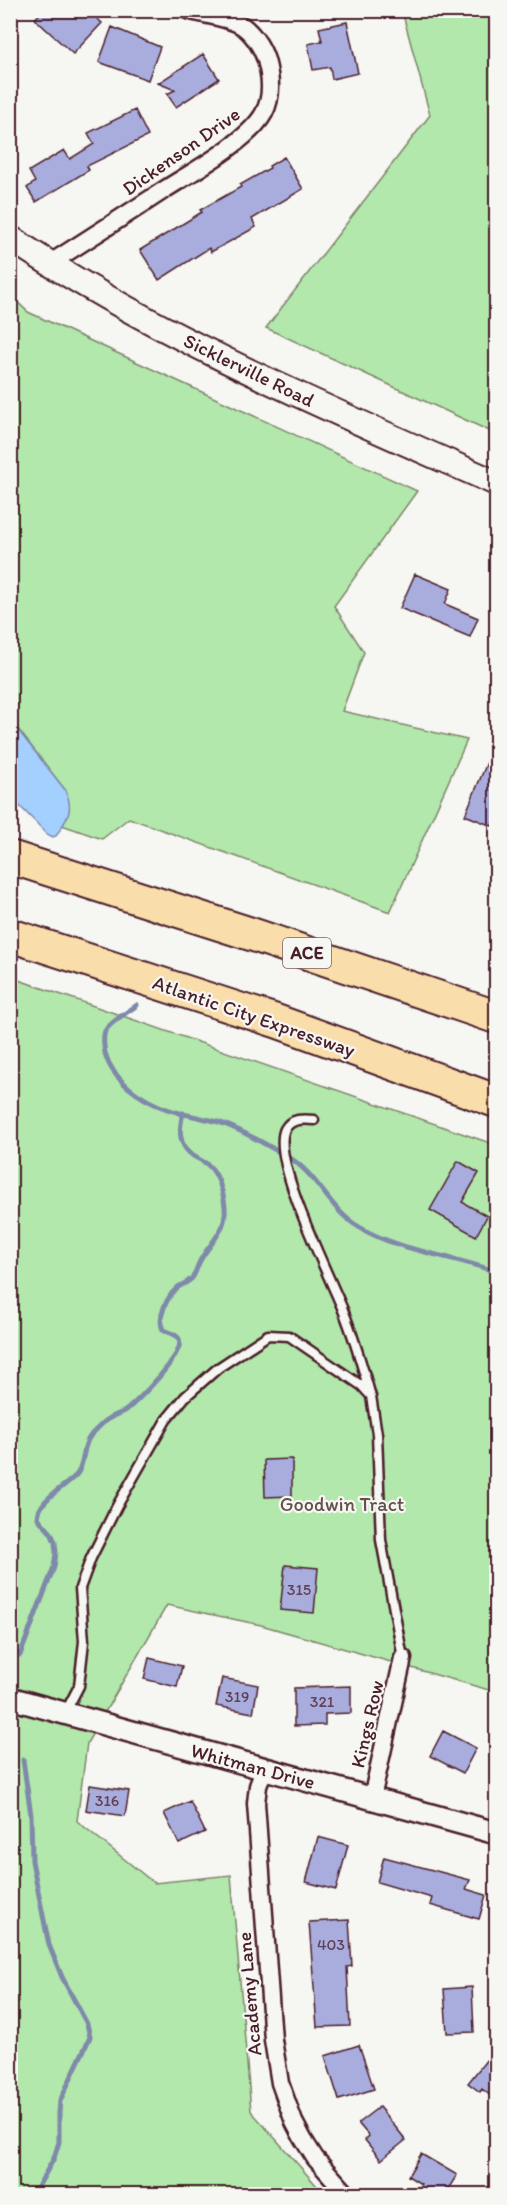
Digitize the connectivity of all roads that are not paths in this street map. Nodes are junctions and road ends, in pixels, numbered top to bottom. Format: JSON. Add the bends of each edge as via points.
{"nodes":[{"id":1,"x":187,"y":10,"type":"edge"},
{"id":2,"x":10,"y":238,"type":"edge"},
{"id":3,"x":49,"y":264,"type":"junction"},
{"id":4,"x":496,"y":483,"type":"edge"},
{"id":5,"x":10,"y":857,"type":"edge"},
{"id":6,"x":10,"y":935,"type":"edge"},
{"id":7,"x":496,"y":1017,"type":"edge"},
{"id":8,"x":496,"y":1101,"type":"edge"},
{"id":9,"x":314,"y":1120,"type":"dead end"},
{"id":10,"x":371,"y":1396,"type":"junction"},
{"id":11,"x":403,"y":1659,"type":"joint"},
{"id":12,"x":10,"y":1698,"type":"edge"},
{"id":13,"x":64,"y":1714,"type":"junction"},
{"id":14,"x":264,"y":1770,"type":"junction"},
{"id":15,"x":372,"y":1798,"type":"junction"},
{"id":16,"x":496,"y":1833,"type":"edge"},
{"id":17,"x":347,"y":2194,"type":"edge"}],
"edges":[{"from":1,"to":3,"type":"street","name":"Dickenson Drive","via":[[241,25],[255,39],[265,56],[271,88],[263,115],[253,129],[210,161]]},
{"from":2,"to":3,"type":"main road","name":"Sicklerville Road"},
{"from":3,"to":4,"type":"main road","name":"Sicklerville Road","via":[[120,307],[242,369]]},
{"from":5,"to":7,"type":"highway","number":"ACE"},
{"from":6,"to":8,"type":"highway","name":"Atlantic City Expressway","via":[[276,1021]]},
{"from":9,"to":10,"type":"lane","via":[[294,1121],[285,1128],[286,1163],[297,1204],[344,1311]]},
{"from":10,"to":11,"type":"lane","via":[[377,1434],[381,1540]]},
{"from":10,"to":13,"type":"lane","via":[[289,1336],[268,1335],[218,1368],[185,1397],[166,1420],[122,1496],[87,1568],[80,1588],[84,1641],[79,1686]]},
{"from":11,"to":15,"type":"street","name":"Kings Row"},
{"from":12,"to":13,"type":"street","name":"Whitman Drive"},
{"from":13,"to":14,"type":"street","name":"Whitman Drive"},
{"from":14,"to":15,"type":"street","name":"Whitman Drive"},
{"from":14,"to":17,"type":"street","name":"Academy Lane","via":[[258,1786],[257,1820],[275,2059],[294,2122],[315,2158]]},
{"from":15,"to":16,"type":"street","name":"Whitman Drive"}]}
